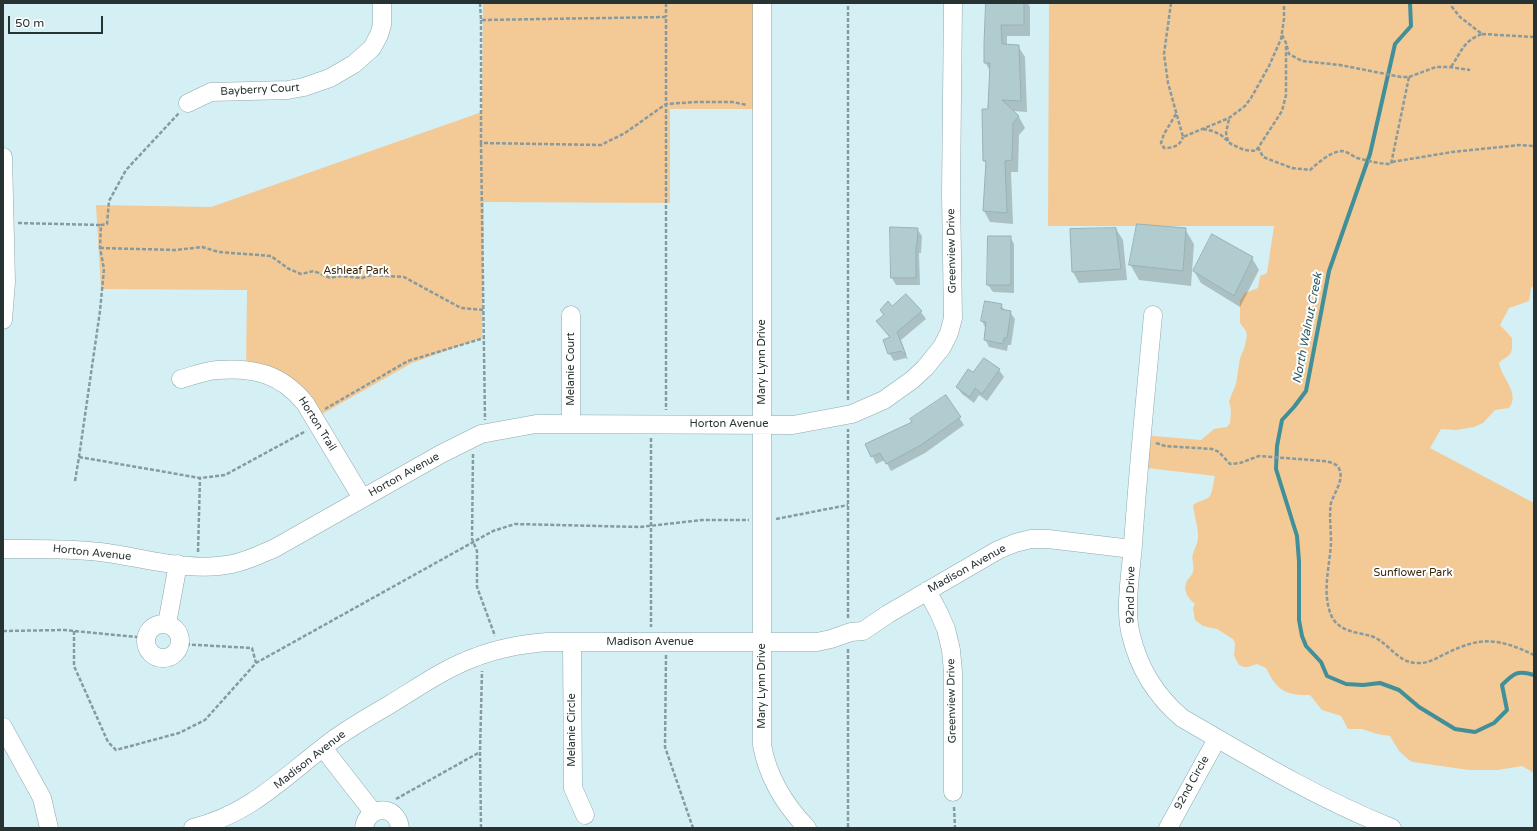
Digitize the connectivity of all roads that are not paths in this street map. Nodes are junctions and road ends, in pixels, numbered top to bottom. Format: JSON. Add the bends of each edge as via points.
{"nodes":[{"id":1,"x":382,"y":3,"type":"edge"},
{"id":2,"x":762,"y":3,"type":"edge"},
{"id":3,"x":952,"y":3,"type":"edge"},
{"id":4,"x":188,"y":104,"type":"road end"},
{"id":5,"x":3,"y":157,"type":"edge"},
{"id":6,"x":570,"y":315,"type":"dead end"},
{"id":7,"x":1153,"y":316,"type":"dead end"},
{"id":8,"x":3,"y":320,"type":"edge"},
{"id":9,"x":181,"y":379,"type":"dead end"},
{"id":10,"x":818,"y":421,"type":"joint"},
{"id":11,"x":571,"y":423,"type":"junction"},
{"id":12,"x":762,"y":424,"type":"junction"},
{"id":13,"x":362,"y":498,"type":"junction"},
{"id":14,"x":3,"y":549,"type":"edge"},
{"id":15,"x":1132,"y":549,"type":"junction"},
{"id":16,"x":178,"y":564,"type":"junction"},
{"id":17,"x":927,"y":591,"type":"junction"},
{"id":18,"x":167,"y":624,"type":"junction"},
{"id":19,"x":572,"y":642,"type":"junction"},
{"id":20,"x":762,"y":642,"type":"junction"},
{"id":21,"x":3,"y":727,"type":"edge"},
{"id":22,"x":1217,"y":739,"type":"junction"},
{"id":23,"x":323,"y":748,"type":"junction"},
{"id":24,"x":953,"y":792,"type":"road end"},
{"id":25,"x":373,"y":812,"type":"junction"},
{"id":26,"x":585,"y":815,"type":"dead end"},
{"id":27,"x":49,"y":828,"type":"edge"},
{"id":28,"x":193,"y":828,"type":"edge"},
{"id":29,"x":364,"y":828,"type":"edge"},
{"id":30,"x":400,"y":828,"type":"edge"},
{"id":31,"x":807,"y":828,"type":"edge"},
{"id":32,"x":1168,"y":828,"type":"edge"},
{"id":33,"x":1392,"y":828,"type":"edge"}],
"edges":[{"from":1,"to":4,"type":"street","name":"Bayberry Court","via":[[382,25],[372,48],[354,64],[330,78],[288,90],[211,92]]},
{"from":2,"to":12,"type":"street","name":"Mary Lynn Drive"},
{"from":3,"to":10,"type":"street","name":"Greenview Drive","via":[[952,318],[949,332],[942,347],[925,368],[884,400],[852,414]]},
{"from":5,"to":8,"type":"street","via":[[6,282]]},
{"from":6,"to":11,"type":"street","name":"Melanie Court"},
{"from":7,"to":15,"type":"street","name":"92nd Drive"},
{"from":9,"to":13,"type":"street","name":"Horton Trail","via":[[216,370],[246,370],[283,381],[305,403]]},
{"from":10,"to":12,"type":"street","name":"Horton Avenue","via":[[793,425]]},
{"from":11,"to":12,"type":"street","name":"Horton Avenue"},
{"from":11,"to":13,"type":"street","name":"Horton Avenue","via":[[536,424],[479,435]]},
{"from":12,"to":20,"type":"street","name":"Mary Lynn Drive"},
{"from":13,"to":16,"type":"street","name":"Horton Avenue","via":[[275,548],[248,560],[218,566]]},
{"from":14,"to":16,"type":"street","name":"Horton Avenue","via":[[100,552]]},
{"from":15,"to":17,"type":"street","name":"Madison Avenue","via":[[1031,539],[998,550]]},
{"from":15,"to":22,"type":"street","name":"92nd Drive","via":[[1128,620],[1139,662],[1152,687],[1171,709]]},
{"from":16,"to":18,"type":"street"},
{"from":17,"to":20,"type":"street","name":"Madison Avenue","via":[[863,631],[817,642]]},
{"from":17,"to":24,"type":"street","name":"Greenview Drive","via":[[946,629],[951,650]]},
{"from":18,"to":18,"type":"street","via":[[178,632],[180,644],[175,653],[162,658],[148,649],[147,638],[155,626]]},
{"from":19,"to":20,"type":"street","name":"Madison Avenue"},
{"from":19,"to":23,"type":"street","name":"Madison Avenue","via":[[522,644],[475,657],[444,671]]},
{"from":19,"to":26,"type":"street","name":"Melanie Circle","via":[[573,788]]},
{"from":20,"to":31,"type":"street","name":"Mary Lynn Drive","via":[[764,758],[773,782],[795,816]]},
{"from":21,"to":27,"type":"street","via":[[42,798]]},
{"from":22,"to":32,"type":"street","name":"92nd Circle"},
{"from":22,"to":33,"type":"street","name":"92nd Drive","via":[[1359,815]]},
{"from":23,"to":25,"type":"street"},
{"from":23,"to":28,"type":"street","name":"Madison Avenue","via":[[275,787],[237,812]]},
{"from":25,"to":29,"type":"street"},
{"from":25,"to":30,"type":"street","via":[[380,810],[392,813]]}]}
